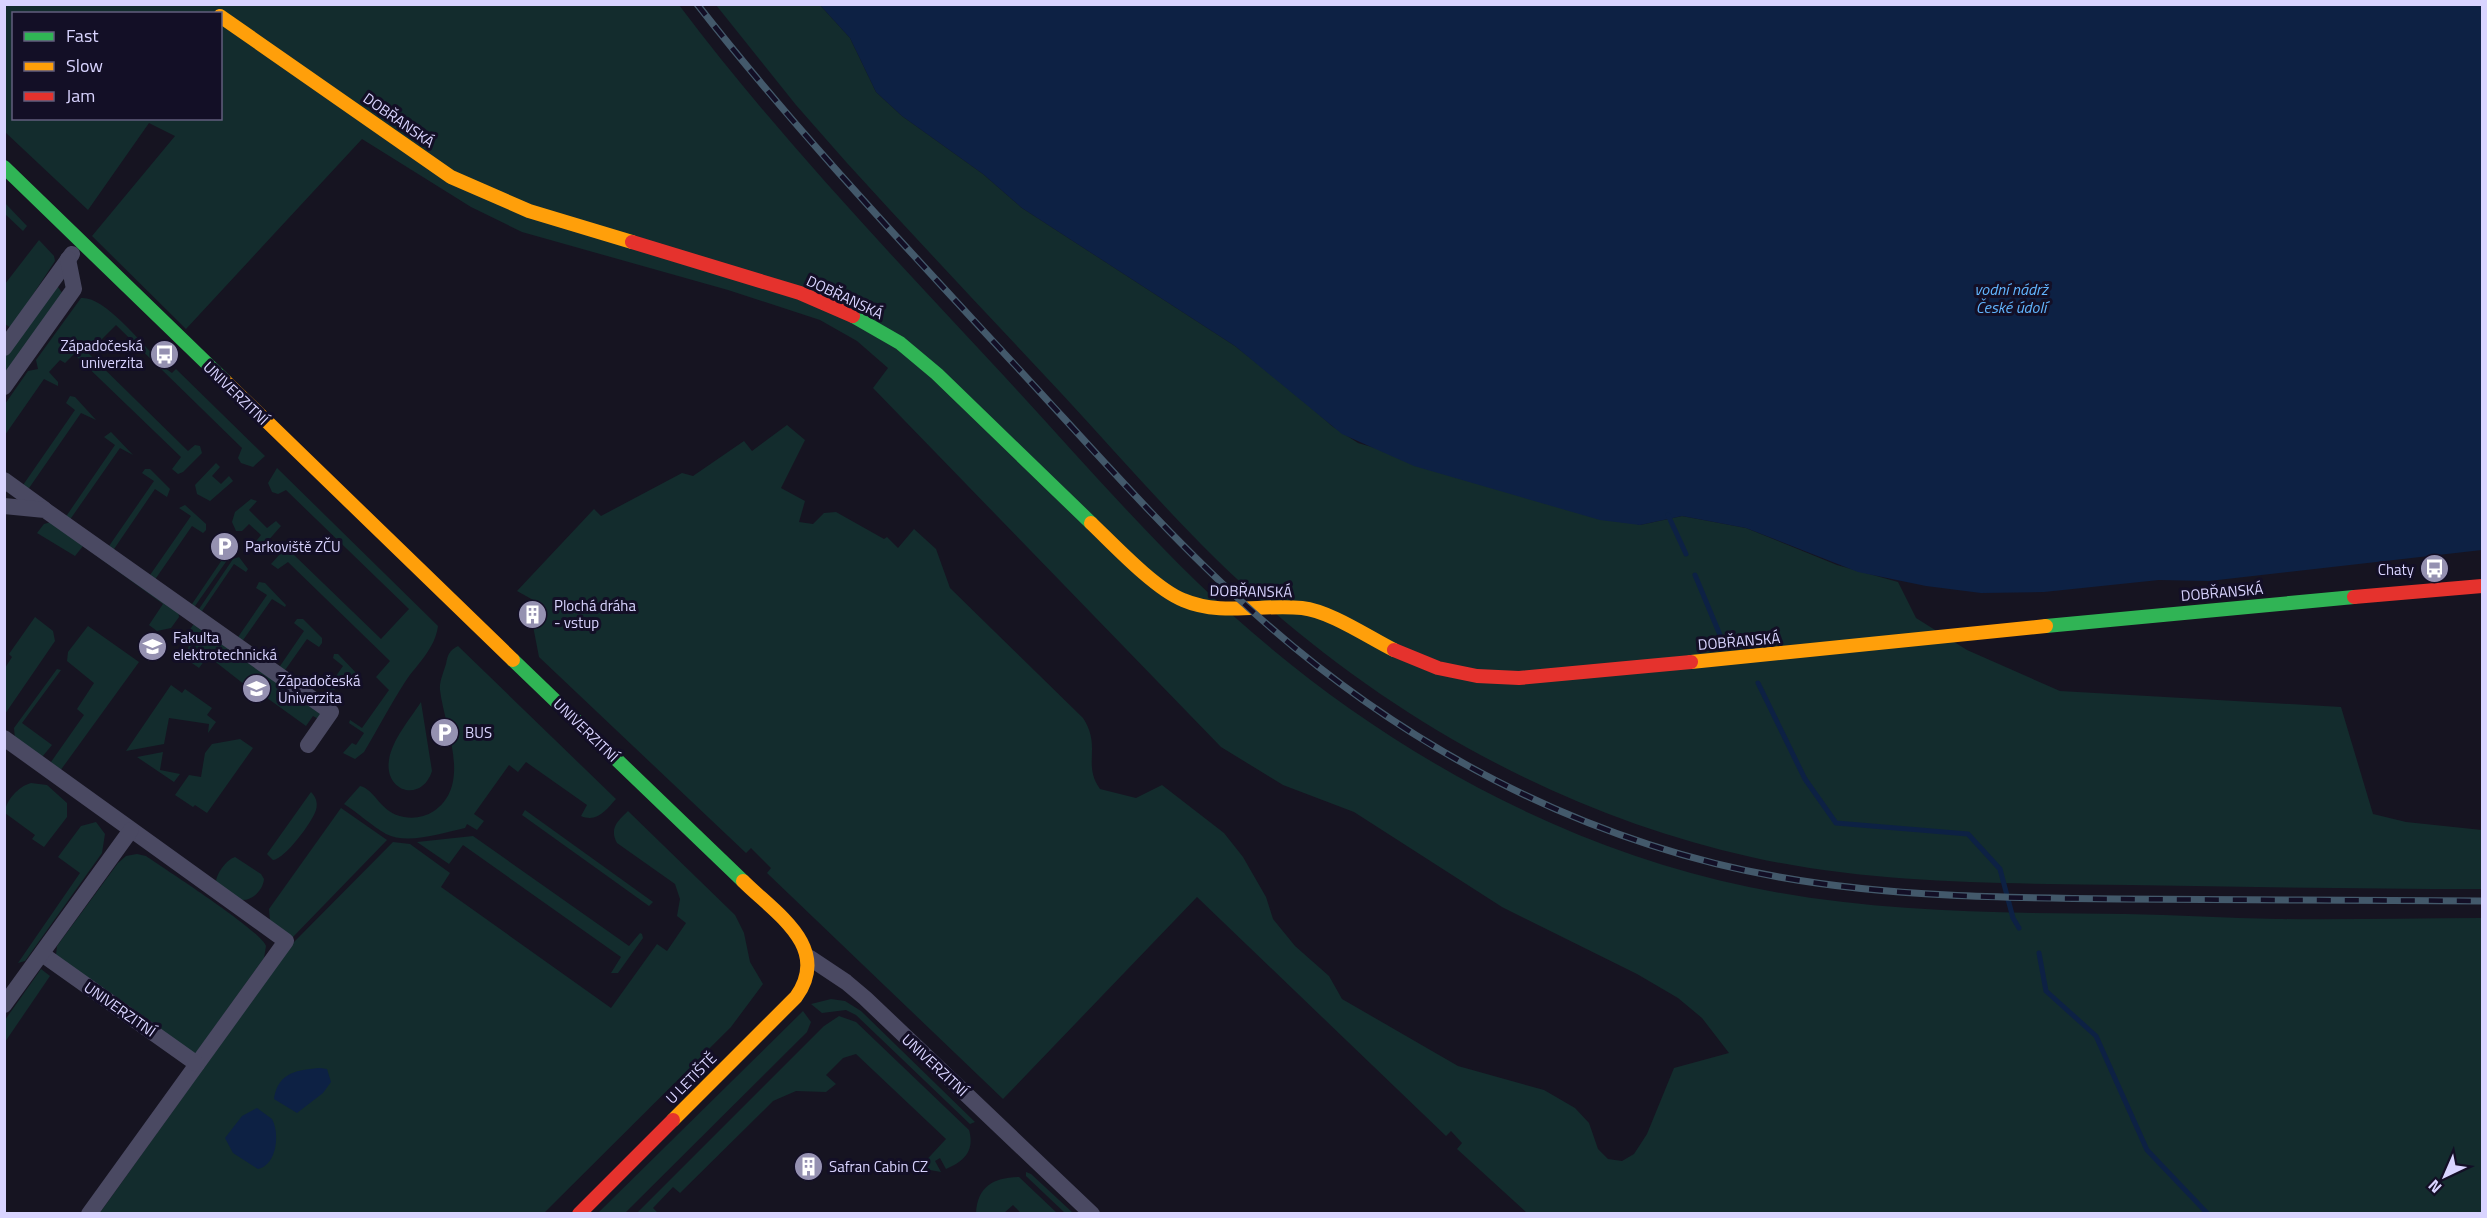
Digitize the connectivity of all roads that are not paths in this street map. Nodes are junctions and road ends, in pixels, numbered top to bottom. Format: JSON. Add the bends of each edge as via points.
{"nodes":[{"id":1,"x":222,"y":17,"type":"edge"},
{"id":2,"x":4,"y":167,"type":"edge"},
{"id":3,"x":81,"y":244,"type":"junction"},
{"id":4,"x":68,"y":260,"type":"junction"},
{"id":5,"x":4,"y":348,"type":"edge"},
{"id":6,"x":4,"y":387,"type":"edge"},
{"id":7,"x":4,"y":480,"type":"edge"},
{"id":8,"x":4,"y":506,"type":"edge"},
{"id":9,"x":45,"y":510,"type":"junction"},
{"id":10,"x":2482,"y":586,"type":"edge"},
{"id":11,"x":4,"y":738,"type":"edge"},
{"id":12,"x":308,"y":745,"type":"dead end"},
{"id":13,"x":131,"y":830,"type":"junction"},
{"id":14,"x":42,"y":954,"type":"junction"},
{"id":15,"x":810,"y":958,"type":"junction"},
{"id":16,"x":4,"y":1005,"type":"edge"},
{"id":17,"x":197,"y":1064,"type":"junction"},
{"id":18,"x":89,"y":1214,"type":"edge"},
{"id":19,"x":579,"y":1214,"type":"edge"},
{"id":20,"x":1092,"y":1214,"type":"edge"}],
"edges":[{"from":1,"to":10,"type":"street","name":"DOBŘANSKÁ","via":[[450,177],[529,211],[800,293],[854,316],[900,343],[1139,569],[1181,600],[1211,608],[1303,608],[1438,668],[1477,676],[1519,678]]},
{"from":2,"to":3,"type":"street","name":"UNIVERZITNÍ"},
{"from":3,"to":4,"type":"street"},
{"from":3,"to":15,"type":"street","name":"UNIVERZITNÍ","via":[[795,932]]},
{"from":4,"to":5,"type":"street"},
{"from":4,"to":6,"type":"street","via":[[74,289],[69,299]]},
{"from":7,"to":9,"type":"street"},
{"from":8,"to":9,"type":"street"},
{"from":9,"to":12,"type":"street","via":[[331,712]]},
{"from":11,"to":13,"type":"street"},
{"from":13,"to":14,"type":"street"},
{"from":13,"to":17,"type":"street","via":[[286,941]]},
{"from":14,"to":16,"type":"street"},
{"from":14,"to":17,"type":"street","name":"UNIVERZITNÍ"},
{"from":15,"to":19,"type":"street","name":"U LETIŠTĚ","via":[[808,979],[796,998]]},
{"from":15,"to":20,"type":"street","name":"UNIVERZITNÍ","via":[[865,998]]},
{"from":17,"to":18,"type":"street"}]}
